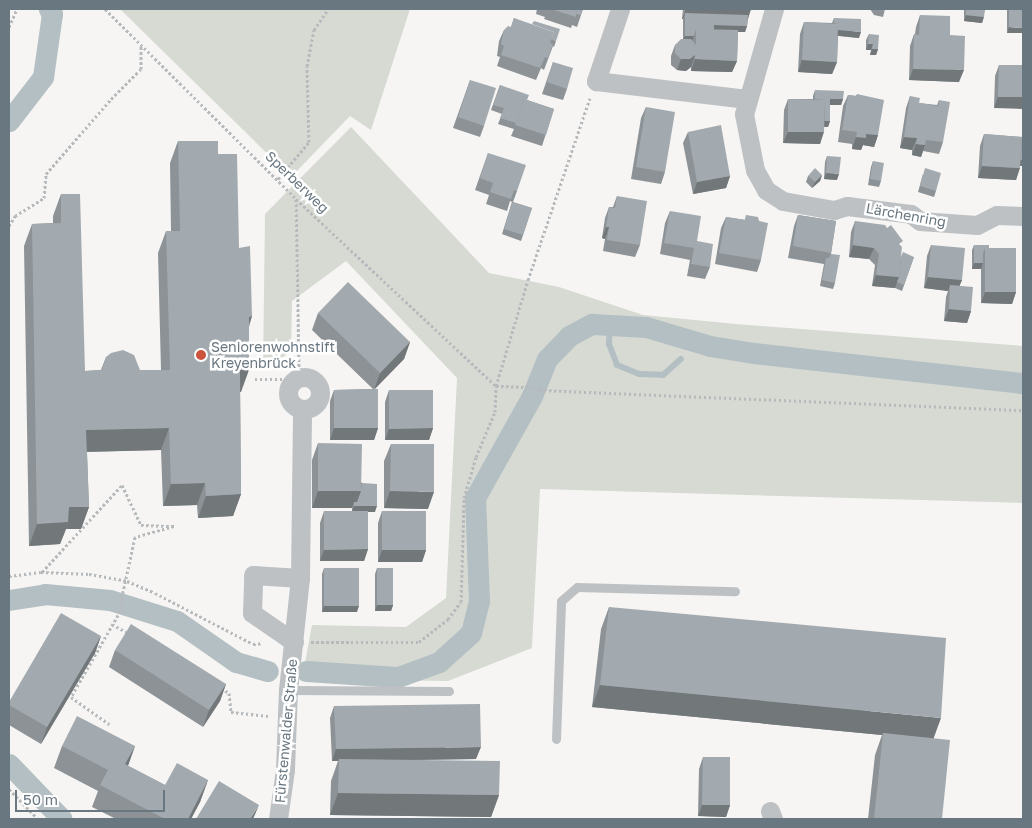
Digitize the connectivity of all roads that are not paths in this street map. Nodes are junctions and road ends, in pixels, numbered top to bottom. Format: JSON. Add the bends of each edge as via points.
{"nodes":[{"id":1,"x":620,"y":9,"type":"edge"},
{"id":2,"x":774,"y":9,"type":"edge"},
{"id":3,"x":747,"y":99,"type":"junction"},
{"id":4,"x":1023,"y":216,"type":"edge"},
{"id":5,"x":302,"y":408,"type":"junction"},
{"id":6,"x":300,"y":578,"type":"junction"},
{"id":7,"x":735,"y":591,"type":"dead end"},
{"id":8,"x":294,"y":642,"type":"junction"},
{"id":9,"x":288,"y":690,"type":"junction"},
{"id":10,"x":449,"y":691,"type":"dead end"},
{"id":11,"x":556,"y":739,"type":"dead end"},
{"id":12,"x":278,"y":819,"type":"edge"}],
"edges":[{"from":1,"to":3,"type":"street","via":[[596,81]]},
{"from":2,"to":3,"type":"street","name":"Lärchenring"},
{"from":3,"to":4,"type":"street","name":"Lärchenring","via":[[744,114],[755,170],[766,190],[783,201],[834,210],[847,206],[910,214],[920,221],[977,225],[997,215]]},
{"from":5,"to":5,"type":"street","via":[[292,404],[288,394],[291,383],[297,378],[314,380],[320,394],[312,406]]},
{"from":5,"to":6,"type":"street","name":"Fürstenwalder Straße"},
{"from":6,"to":8,"type":"street","name":"Fürstenwalder Straße"},
{"from":6,"to":8,"type":"street","name":"Fürstenwalder Straße","via":[[252,575],[252,613]]},
{"from":7,"to":11,"type":"lane","via":[[577,587],[561,601]]},
{"from":8,"to":9,"type":"street","name":"Fürstenwalder Straße"},
{"from":9,"to":10,"type":"lane"},
{"from":9,"to":12,"type":"street","name":"Fürstenwalder Straße","via":[[285,770]]}]}
